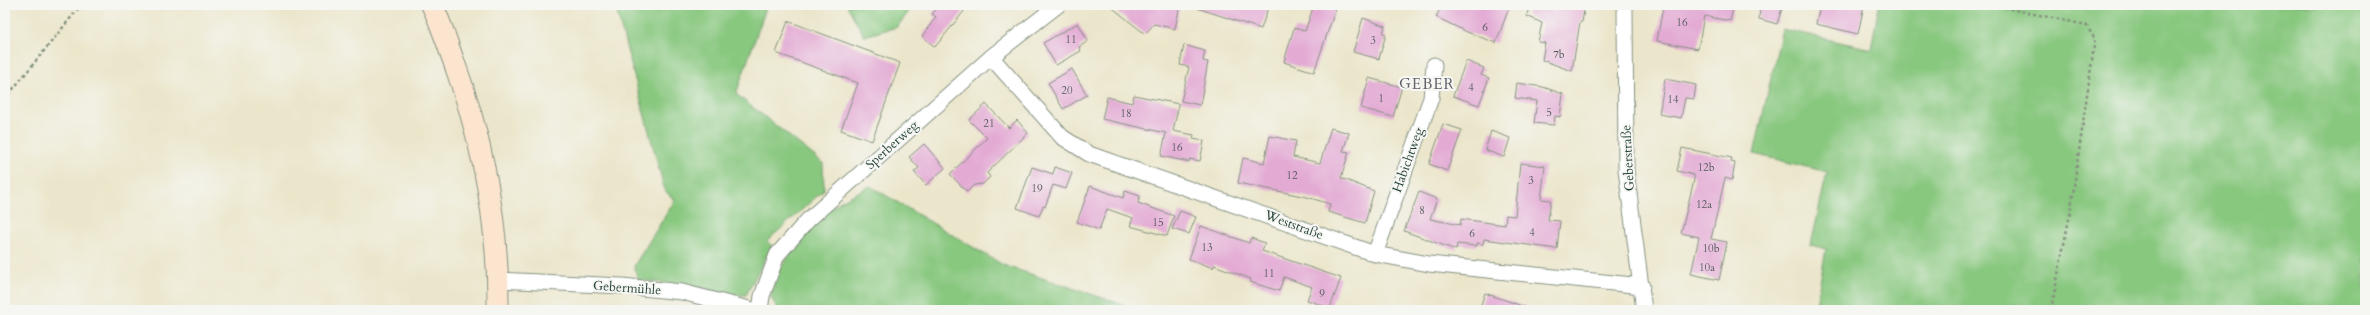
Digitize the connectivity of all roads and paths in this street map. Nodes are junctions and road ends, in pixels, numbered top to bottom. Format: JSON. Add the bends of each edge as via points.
{"nodes":[{"id":1,"x":81,"y":5,"type":"edge"},
{"id":2,"x":432,"y":5,"type":"edge"},
{"id":3,"x":1058,"y":5,"type":"edge"},
{"id":4,"x":1625,"y":5,"type":"edge"},
{"id":5,"x":1992,"y":5,"type":"edge"},
{"id":6,"x":991,"y":57,"type":"junction"},
{"id":7,"x":1434,"y":65,"type":"dead end"},
{"id":8,"x":5,"y":99,"type":"edge"},
{"id":9,"x":1375,"y":254,"type":"junction"},
{"id":10,"x":498,"y":280,"type":"junction"},
{"id":11,"x":1642,"y":286,"type":"junction"},
{"id":12,"x":498,"y":310,"type":"edge"},
{"id":13,"x":753,"y":310,"type":"edge"},
{"id":14,"x":760,"y":310,"type":"edge"},
{"id":15,"x":1644,"y":310,"type":"edge"},
{"id":16,"x":2051,"y":310,"type":"edge"}],
"edges":[{"from":1,"to":8,"type":"path"},
{"from":2,"to":10,"type":"street","via":[[470,106],[489,188]]},
{"from":3,"to":6,"type":"street","name":"Sperberweg"},
{"from":4,"to":11,"type":"street","name":"Geberstraße","via":[[1626,170]]},
{"from":5,"to":16,"type":"path","via":[[2086,25],[2095,39],[2070,214]]},
{"from":6,"to":9,"type":"street","name":"Weststraße","via":[[1062,137],[1089,154]]},
{"from":6,"to":14,"type":"street","name":"Sperberweg","via":[[808,220],[777,255],[762,296]]},
{"from":7,"to":9,"type":"street","name":"Habichtweg","via":[[1431,98]]},
{"from":9,"to":11,"type":"street","name":"Weststraße","via":[[1428,264]]},
{"from":10,"to":12,"type":"street"},
{"from":10,"to":13,"type":"street","name":"Gebermühle","via":[[622,286],[682,292]]},
{"from":11,"to":15,"type":"street","name":"Geberstraße"}]}
